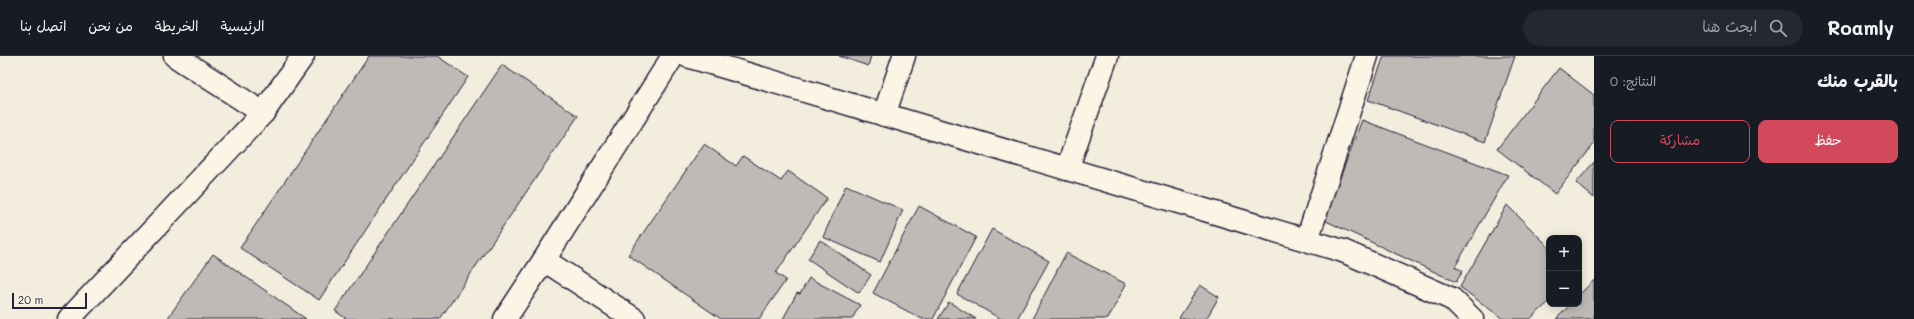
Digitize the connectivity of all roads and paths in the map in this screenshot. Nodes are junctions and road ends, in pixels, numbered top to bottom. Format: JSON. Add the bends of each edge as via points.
{"nodes":[{"id":1,"x":175,"y":56,"type":"edge"},
{"id":2,"x":303,"y":56,"type":"edge"},
{"id":3,"x":673,"y":56,"type":"edge"},
{"id":4,"x":687,"y":56,"type":"edge"},
{"id":5,"x":904,"y":56,"type":"edge"},
{"id":6,"x":1107,"y":56,"type":"edge"},
{"id":7,"x":1367,"y":56,"type":"edge"},
{"id":8,"x":263,"y":113,"type":"junction"},
{"id":9,"x":884,"y":115,"type":"junction"},
{"id":10,"x":1067,"y":169,"type":"junction"},
{"id":11,"x":1307,"y":240,"type":"junction"},
{"id":12,"x":544,"y":260,"type":"junction"},
{"id":13,"x":69,"y":319,"type":"edge"},
{"id":14,"x":505,"y":319,"type":"edge"},
{"id":15,"x":634,"y":319,"type":"edge"},
{"id":16,"x":1472,"y":319,"type":"edge"}],
"edges":[{"from":1,"to":8,"type":"street"},
{"from":2,"to":8,"type":"street"},
{"from":3,"to":12,"type":"street"},
{"from":4,"to":9,"type":"street"},
{"from":5,"to":9,"type":"street"},
{"from":6,"to":10,"type":"street"},
{"from":7,"to":11,"type":"street"},
{"from":8,"to":13,"type":"street"},
{"from":9,"to":10,"type":"street"},
{"from":10,"to":11,"type":"street"},
{"from":11,"to":16,"type":"street","via":[[1343,251],[1452,299]]},
{"from":12,"to":14,"type":"street"},
{"from":12,"to":15,"type":"street"}]}
